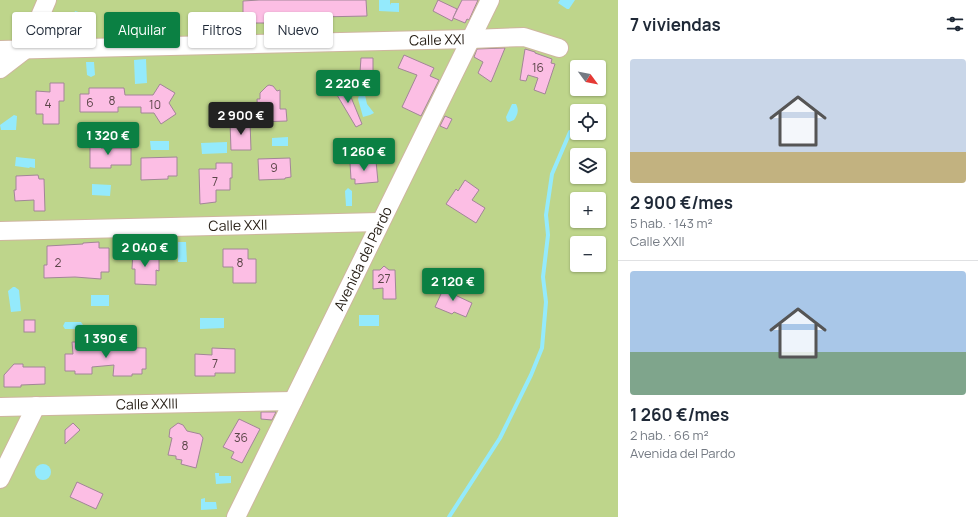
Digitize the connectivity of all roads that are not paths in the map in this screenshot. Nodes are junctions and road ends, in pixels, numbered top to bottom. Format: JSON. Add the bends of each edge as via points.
{"nodes":[{"id":1,"x":47,"y":0,"type":"edge"},
{"id":2,"x":490,"y":0,"type":"edge"},
{"id":3,"x":471,"y":39,"type":"junction"},
{"id":4,"x":559,"y":48,"type":"dead end"},
{"id":5,"x":26,"y":49,"type":"junction"},
{"id":6,"x":0,"y":50,"type":"edge"},
{"id":7,"x":0,"y":70,"type":"edge"},
{"id":8,"x":380,"y":222,"type":"junction"},
{"id":9,"x":0,"y":231,"type":"edge"},
{"id":10,"x":294,"y":401,"type":"junction"},
{"id":11,"x":36,"y":406,"type":"junction"},
{"id":12,"x":0,"y":407,"type":"edge"},
{"id":13,"x":0,"y":479,"type":"edge"},
{"id":14,"x":236,"y":517,"type":"edge"}],
"edges":[{"from":1,"to":5,"type":"street"},
{"from":2,"to":3,"type":"street","name":"Avenida del Pardo"},
{"from":3,"to":4,"type":"street","name":"Calle XXI","via":[[524,37]]},
{"from":3,"to":5,"type":"street","name":"Calle XXI"},
{"from":3,"to":8,"type":"street","name":"Avenida del Pardo"},
{"from":5,"to":6,"type":"street","name":"Calle XXI"},
{"from":5,"to":7,"type":"street"},
{"from":8,"to":9,"type":"street","name":"Calle XXII"},
{"from":8,"to":10,"type":"street","name":"Avenida del Pardo"},
{"from":10,"to":11,"type":"street","name":"Calle XXIII"},
{"from":10,"to":14,"type":"street","name":"Avenida del Pardo"},
{"from":11,"to":12,"type":"street","name":"Calle XXIII"},
{"from":11,"to":13,"type":"street"}]}
